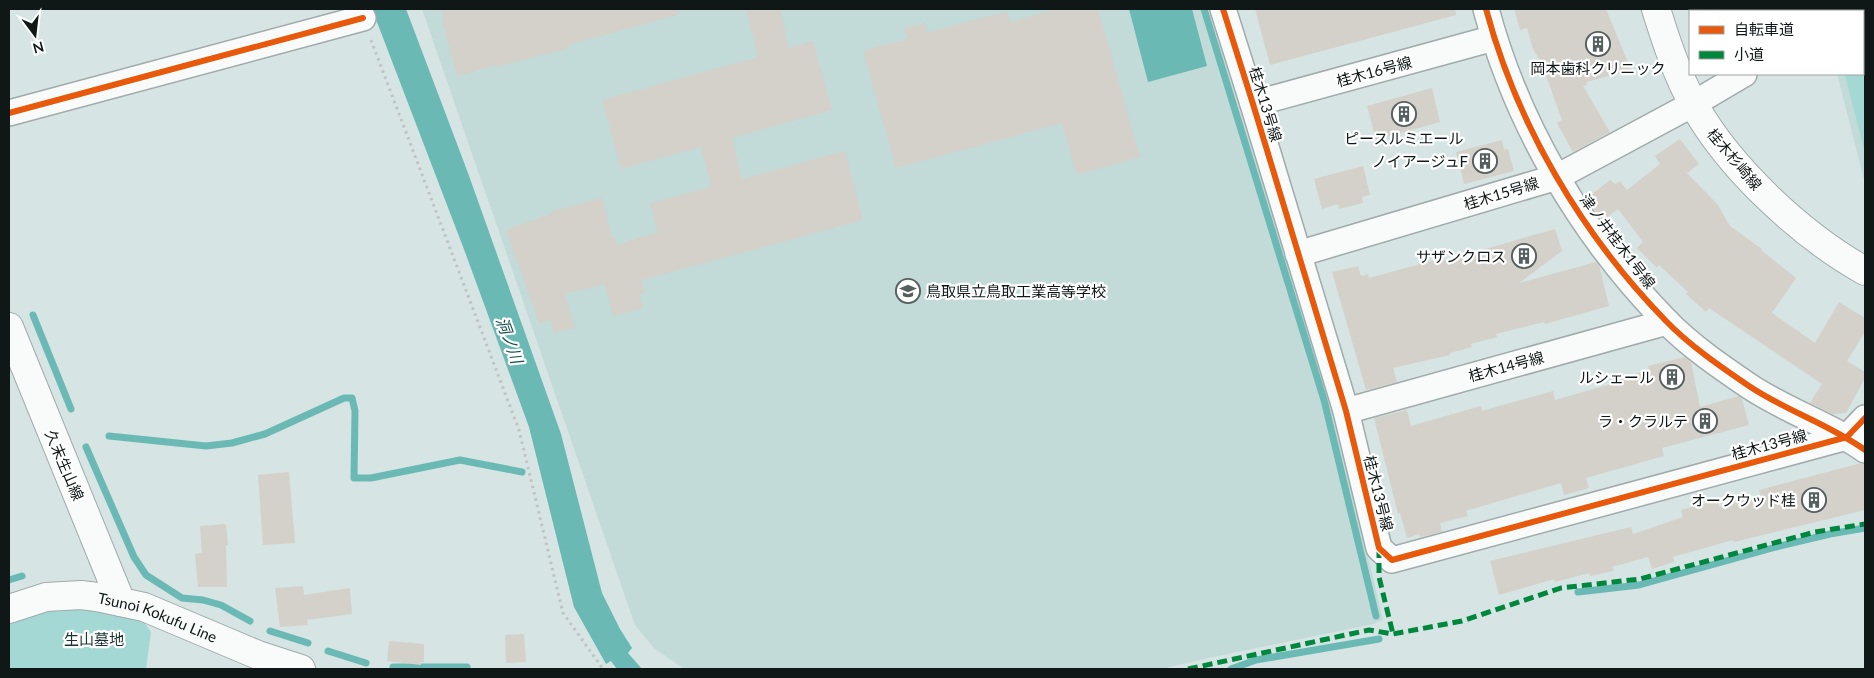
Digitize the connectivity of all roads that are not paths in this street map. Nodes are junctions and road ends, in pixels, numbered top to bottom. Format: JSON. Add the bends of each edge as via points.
{"nodes":[{"id":1,"x":1223,"y":9,"type":"edge"},
{"id":2,"x":1486,"y":9,"type":"edge"},
{"id":3,"x":1656,"y":9,"type":"edge"},
{"id":4,"x":363,"y":18,"type":"road end"},
{"id":5,"x":1494,"y":38,"type":"junction"},
{"id":6,"x":1742,"y":75,"type":"edge"},
{"id":7,"x":1254,"y":104,"type":"junction"},
{"id":8,"x":1693,"y":104,"type":"junction"},
{"id":9,"x":9,"y":114,"type":"edge"},
{"id":10,"x":1557,"y":176,"type":"junction"},
{"id":11,"x":1298,"y":254,"type":"junction"},
{"id":12,"x":1865,"y":271,"type":"edge"},
{"id":13,"x":1667,"y":322,"type":"junction"},
{"id":14,"x":11,"y":342,"type":"edge"},
{"id":15,"x":1346,"y":411,"type":"junction"},
{"id":16,"x":1865,"y":418,"type":"edge"},
{"id":17,"x":1856,"y":443,"type":"edge"},
{"id":18,"x":121,"y":602,"type":"junction"},
{"id":19,"x":9,"y":609,"type":"edge"},
{"id":20,"x":301,"y":669,"type":"edge"}],
"edges":[{"from":1,"to":7,"type":"street","name":"桂木13号線"},
{"from":2,"to":5,"type":"street","name":"津ノ井桂木1号線"},
{"from":3,"to":8,"type":"street","name":"桂木杉崎線"},
{"from":4,"to":9,"type":"street"},
{"from":5,"to":7,"type":"street","name":"桂木16号線"},
{"from":5,"to":10,"type":"street","name":"津ノ井桂木1号線","via":[[1513,90]]},
{"from":6,"to":8,"type":"street","name":"桂木15号線"},
{"from":7,"to":11,"type":"street","name":"桂木13号線"},
{"from":8,"to":10,"type":"street","name":"桂木15号線"},
{"from":8,"to":12,"type":"street","name":"桂木杉崎線","via":[[1718,144],[1762,191],[1809,233]]},
{"from":10,"to":11,"type":"street","name":"桂木15号線"},
{"from":10,"to":13,"type":"street","name":"津ノ井桂木1号線","via":[[1623,274]]},
{"from":11,"to":15,"type":"street","name":"桂木13号線"},
{"from":13,"to":15,"type":"street","name":"桂木14号線"},
{"from":13,"to":17,"type":"street","name":"津ノ井桂木1号線","via":[[1751,388]]},
{"from":14,"to":18,"type":"street","name":"久末生山線"},
{"from":15,"to":17,"type":"street","name":"桂木13号線","via":[[1379,548],[1392,560]]},
{"from":16,"to":17,"type":"street","name":"桂木13号線"},
{"from":18,"to":19,"type":"street","name":"Tsunoi Kokufu Line","via":[[97,597],[46,597]]},
{"from":18,"to":20,"type":"street","name":"Tsunoi Kokufu Line","via":[[144,607],[258,655]]}]}
